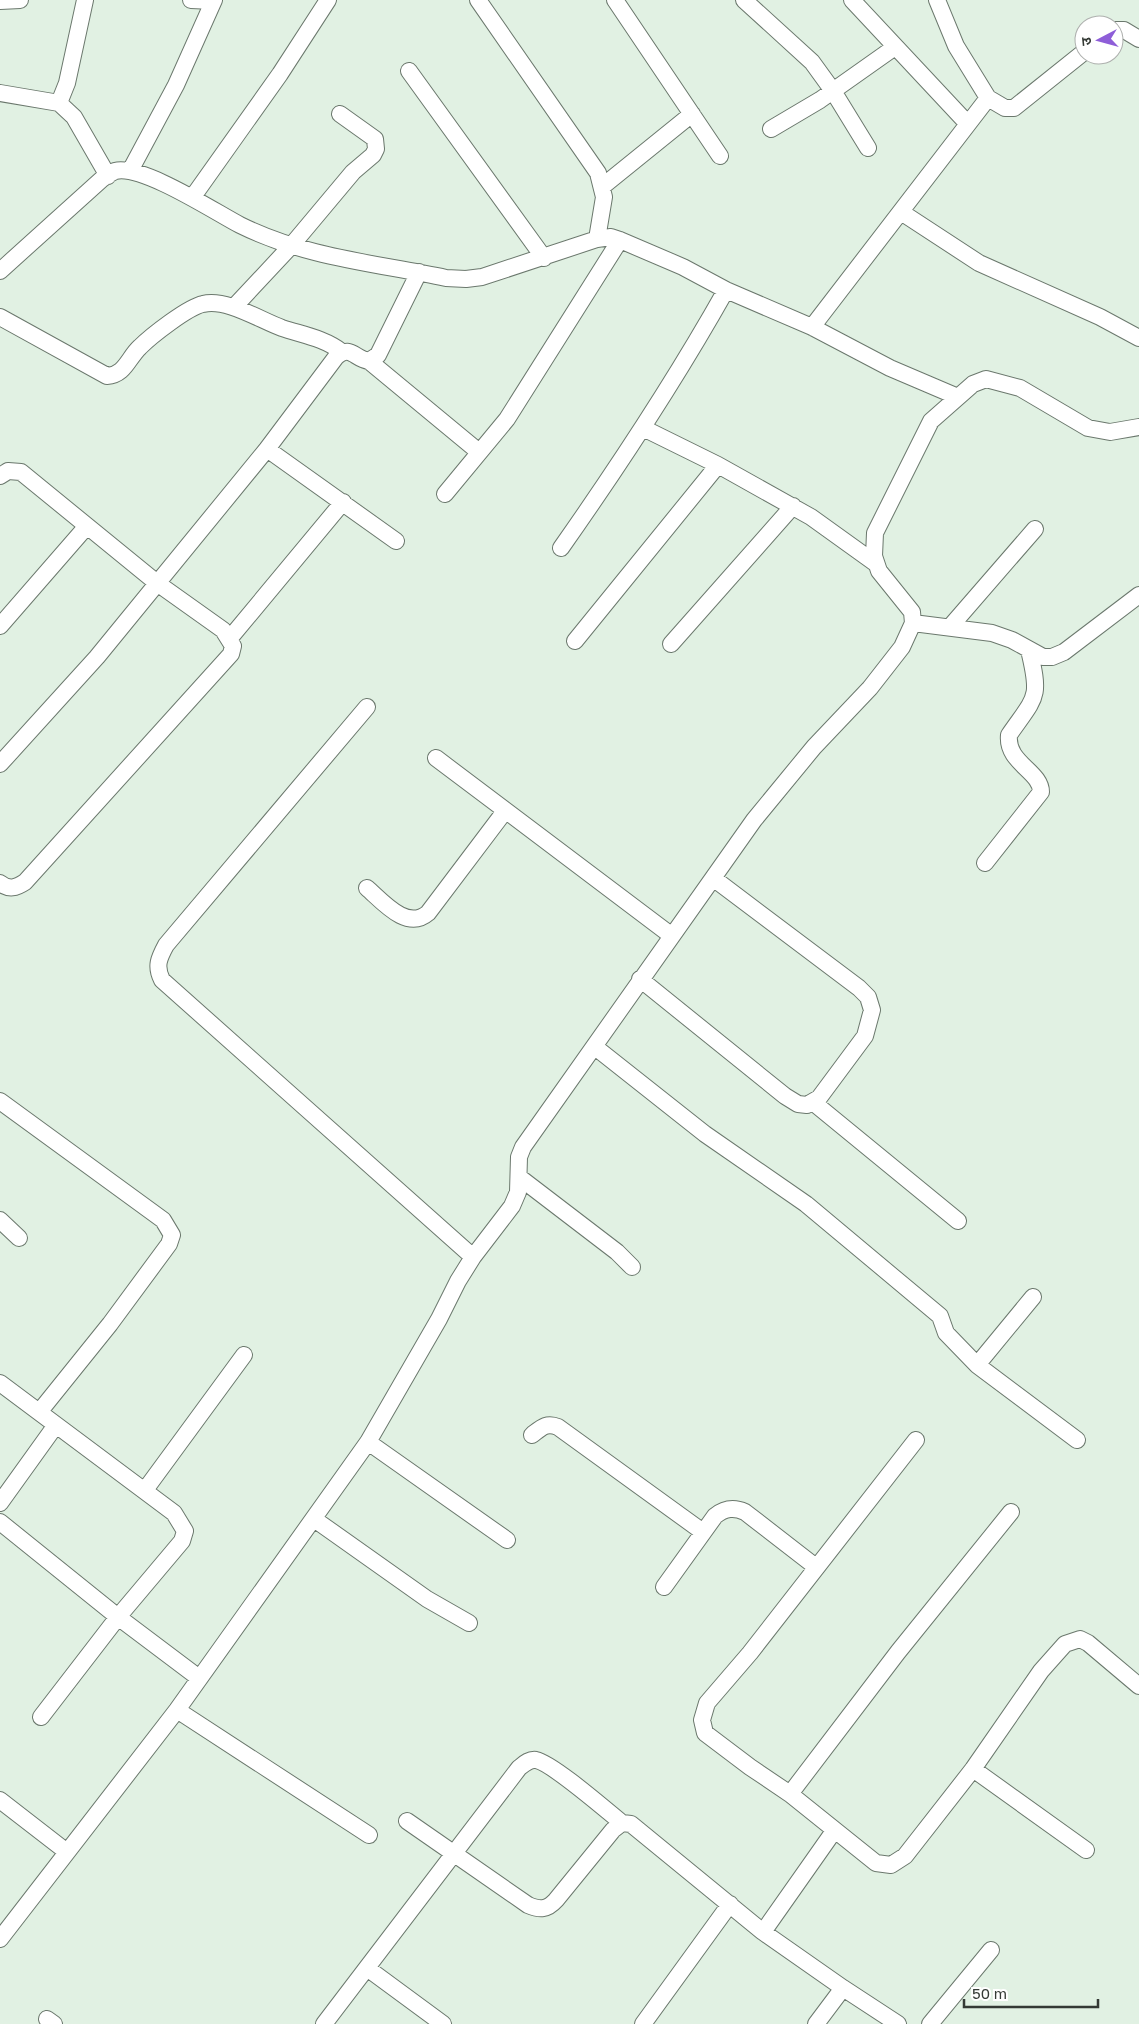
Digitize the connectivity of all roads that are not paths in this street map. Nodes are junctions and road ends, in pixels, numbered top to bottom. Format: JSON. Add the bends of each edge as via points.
{"nodes":[{"id":1,"x":20,"y":0,"type":"edge"},
{"id":2,"x":85,"y":0,"type":"edge"},
{"id":3,"x":191,"y":0,"type":"edge"},
{"id":4,"x":328,"y":0,"type":"edge"},
{"id":5,"x":478,"y":0,"type":"edge"},
{"id":6,"x":615,"y":0,"type":"edge"},
{"id":7,"x":744,"y":0,"type":"edge"},
{"id":8,"x":852,"y":0,"type":"edge"},
{"id":9,"x":937,"y":0,"type":"edge"},
{"id":10,"x":0,"y":1,"type":"edge"},
{"id":11,"x":213,"y":1,"type":"edge"},
{"id":12,"x":1124,"y":30,"type":"edge"},
{"id":13,"x":1139,"y":39,"type":"edge"},
{"id":14,"x":895,"y":47,"type":"junction"},
{"id":15,"x":1074,"y":60,"type":"edge"},
{"id":16,"x":409,"y":71,"type":"dead end"},
{"id":17,"x":833,"y":91,"type":"junction"},
{"id":18,"x":0,"y":93,"type":"edge"},
{"id":19,"x":988,"y":98,"type":"junction"},
{"id":20,"x":59,"y":103,"type":"junction"},
{"id":21,"x":340,"y":114,"type":"dead end"},
{"id":22,"x":692,"y":114,"type":"junction"},
{"id":23,"x":967,"y":123,"type":"junction"},
{"id":24,"x":771,"y":129,"type":"dead end"},
{"id":25,"x":868,"y":148,"type":"dead end"},
{"id":26,"x":720,"y":156,"type":"dead end"},
{"id":27,"x":130,"y":171,"type":"junction"},
{"id":28,"x":108,"y":176,"type":"junction"},
{"id":29,"x":603,"y":186,"type":"junction"},
{"id":30,"x":192,"y":198,"type":"junction"},
{"id":31,"x":901,"y":212,"type":"junction"},
{"id":32,"x":597,"y":239,"type":"junction"},
{"id":33,"x":620,"y":240,"type":"junction"},
{"id":34,"x":291,"y":246,"type":"junction"},
{"id":35,"x":544,"y":258,"type":"junction"},
{"id":36,"x":0,"y":271,"type":"edge"},
{"id":37,"x":419,"y":272,"type":"junction"},
{"id":38,"x":726,"y":290,"type":"junction"},
{"id":39,"x":234,"y":308,"type":"junction"},
{"id":40,"x":0,"y":317,"type":"edge"},
{"id":41,"x":812,"y":327,"type":"junction"},
{"id":42,"x":1139,"y":338,"type":"edge"},
{"id":43,"x":342,"y":352,"type":"junction"},
{"id":44,"x":369,"y":361,"type":"junction"},
{"id":45,"x":958,"y":397,"type":"junction"},
{"id":46,"x":1139,"y":427,"type":"edge"},
{"id":47,"x":643,"y":428,"type":"junction"},
{"id":48,"x":267,"y":449,"type":"junction"},
{"id":49,"x":479,"y":452,"type":"junction"},
{"id":50,"x":718,"y":465,"type":"junction"},
{"id":51,"x":0,"y":476,"type":"edge"},
{"id":52,"x":445,"y":494,"type":"dead end"},
{"id":53,"x":343,"y":502,"type":"junction"},
{"id":54,"x":793,"y":506,"type":"junction"},
{"id":55,"x":87,"y":526,"type":"junction"},
{"id":56,"x":1035,"y":529,"type":"dead end"},
{"id":57,"x":396,"y":540,"type":"dead end"},
{"id":58,"x":561,"y":548,"type":"dead end"},
{"id":59,"x":875,"y":563,"type":"junction"},
{"id":60,"x":157,"y":583,"type":"junction"},
{"id":61,"x":1139,"y":595,"type":"edge"},
{"id":62,"x":913,"y":623,"type":"junction"},
{"id":63,"x":0,"y":626,"type":"edge"},
{"id":64,"x":950,"y":627,"type":"junction"},
{"id":65,"x":230,"y":638,"type":"junction"},
{"id":66,"x":574,"y":641,"type":"dead end"},
{"id":67,"x":671,"y":644,"type":"dead end"},
{"id":68,"x":1030,"y":650,"type":"junction"},
{"id":69,"x":367,"y":707,"type":"dead end"},
{"id":70,"x":436,"y":758,"type":"dead end"},
{"id":71,"x":0,"y":764,"type":"edge"},
{"id":72,"x":504,"y":811,"type":"junction"},
{"id":73,"x":985,"y":863,"type":"dead end"},
{"id":74,"x":713,"y":878,"type":"junction"},
{"id":75,"x":0,"y":883,"type":"edge"},
{"id":76,"x":367,"y":888,"type":"dead end"},
{"id":77,"x":672,"y":936,"type":"junction"},
{"id":78,"x":640,"y":979,"type":"junction"},
{"id":79,"x":595,"y":1047,"type":"junction"},
{"id":80,"x":0,"y":1101,"type":"edge"},
{"id":81,"x":814,"y":1103,"type":"junction"},
{"id":82,"x":519,"y":1177,"type":"junction"},
{"id":83,"x":0,"y":1220,"type":"edge"},
{"id":84,"x":958,"y":1221,"type":"dead end"},
{"id":85,"x":19,"y":1238,"type":"dead end"},
{"id":86,"x":473,"y":1257,"type":"junction"},
{"id":87,"x":632,"y":1267,"type":"dead end"},
{"id":88,"x":1033,"y":1297,"type":"dead end"},
{"id":89,"x":244,"y":1355,"type":"dead end"},
{"id":90,"x":977,"y":1365,"type":"junction"},
{"id":91,"x":0,"y":1383,"type":"edge"},
{"id":92,"x":40,"y":1411,"type":"junction"},
{"id":93,"x":56,"y":1425,"type":"junction"},
{"id":94,"x":532,"y":1435,"type":"dead end"},
{"id":95,"x":916,"y":1440,"type":"dead end"},
{"id":96,"x":1077,"y":1440,"type":"dead end"},
{"id":97,"x":368,"y":1442,"type":"junction"},
{"id":98,"x":145,"y":1490,"type":"junction"},
{"id":99,"x":0,"y":1503,"type":"edge"},
{"id":100,"x":1011,"y":1512,"type":"dead end"},
{"id":101,"x":314,"y":1519,"type":"junction"},
{"id":102,"x":0,"y":1522,"type":"edge"},
{"id":103,"x":703,"y":1532,"type":"junction"},
{"id":104,"x":507,"y":1540,"type":"dead end"},
{"id":105,"x":816,"y":1567,"type":"junction"},
{"id":106,"x":664,"y":1587,"type":"dead end"},
{"id":107,"x":118,"y":1617,"type":"junction"},
{"id":108,"x":469,"y":1623,"type":"dead end"},
{"id":109,"x":199,"y":1678,"type":"junction"},
{"id":110,"x":1139,"y":1686,"type":"edge"},
{"id":111,"x":177,"y":1710,"type":"junction"},
{"id":112,"x":41,"y":1717,"type":"dead end"},
{"id":113,"x":973,"y":1769,"type":"junction"},
{"id":114,"x":790,"y":1794,"type":"junction"},
{"id":115,"x":0,"y":1800,"type":"edge"},
{"id":116,"x":408,"y":1821,"type":"dead end"},
{"id":117,"x":622,"y":1823,"type":"junction"},
{"id":118,"x":834,"y":1831,"type":"junction"},
{"id":119,"x":369,"y":1835,"type":"dead end"},
{"id":120,"x":1086,"y":1850,"type":"dead end"},
{"id":121,"x":67,"y":1852,"type":"junction"},
{"id":122,"x":454,"y":1854,"type":"junction"},
{"id":123,"x":730,"y":1904,"type":"junction"},
{"id":124,"x":763,"y":1932,"type":"junction"},
{"id":125,"x":1,"y":1936,"type":"edge"},
{"id":126,"x":991,"y":1950,"type":"dead end"},
{"id":127,"x":367,"y":1968,"type":"junction"},
{"id":128,"x":843,"y":1988,"type":"junction"},
{"id":129,"x":324,"y":2024,"type":"edge"},
{"id":130,"x":443,"y":2024,"type":"edge"},
{"id":131,"x":643,"y":2024,"type":"edge"},
{"id":132,"x":816,"y":2024,"type":"edge"},
{"id":133,"x":898,"y":2024,"type":"edge"},
{"id":134,"x":930,"y":2024,"type":"edge"}],
"edges":[{"from":1,"to":10,"type":"street"},
{"from":2,"to":20,"type":"street","via":[[67,83]]},
{"from":3,"to":11,"type":"street"},
{"from":4,"to":30,"type":"street"},
{"from":5,"to":29,"type":"street","via":[[598,173]]},
{"from":6,"to":22,"type":"street"},
{"from":7,"to":17,"type":"street","via":[[801,51]]},
{"from":8,"to":14,"type":"street"},
{"from":9,"to":19,"type":"street","via":[[956,46]]},
{"from":11,"to":27,"type":"street","via":[[176,85]]},
{"from":12,"to":13,"type":"street"},
{"from":14,"to":17,"type":"street"},
{"from":14,"to":23,"type":"street"},
{"from":15,"to":19,"type":"street","via":[[1014,108],[1004,108]]},
{"from":16,"to":35,"type":"street"},
{"from":17,"to":24,"type":"street"},
{"from":17,"to":25,"type":"street"},
{"from":18,"to":20,"type":"street"},
{"from":19,"to":23,"type":"street"},
{"from":20,"to":28,"type":"street","via":[[79,123]]},
{"from":21,"to":34,"type":"street","via":[[375,138],[376,149]]},
{"from":22,"to":26,"type":"street"},
{"from":22,"to":29,"type":"street"},
{"from":23,"to":31,"type":"street"},
{"from":27,"to":28,"type":"street","via":[[116,171]]},
{"from":27,"to":30,"type":"street"},
{"from":28,"to":36,"type":"street"},
{"from":29,"to":32,"type":"street"},
{"from":30,"to":34,"type":"street","via":[[241,225]]},
{"from":31,"to":41,"type":"street"},
{"from":31,"to":42,"type":"street","via":[[979,263]]},
{"from":32,"to":33,"type":"street","via":[[611,237]]},
{"from":32,"to":35,"type":"street"},
{"from":33,"to":38,"type":"street"},
{"from":33,"to":49,"type":"street","via":[[507,418]]},
{"from":34,"to":37,"type":"street","via":[[342,260]]},
{"from":34,"to":39,"type":"street"},
{"from":35,"to":37,"type":"street","via":[[466,279]]},
{"from":37,"to":44,"type":"street","via":[[382,348]]},
{"from":38,"to":41,"type":"street"},
{"from":38,"to":47,"type":"street"},
{"from":39,"to":40,"type":"street","via":[[202,304],[193,308],[139,348],[116,375],[107,376]]},
{"from":39,"to":43,"type":"street","via":[[327,342]]},
{"from":41,"to":45,"type":"street","via":[[890,368]]},
{"from":43,"to":44,"type":"street"},
{"from":43,"to":48,"type":"street"},
{"from":44,"to":49,"type":"street"},
{"from":45,"to":46,"type":"street","via":[[980,380],[992,379],[1033,395],[1088,428],[1110,432]]},
{"from":45,"to":59,"type":"street","via":[[931,421],[882,516],[875,533]]},
{"from":47,"to":50,"type":"street"},
{"from":47,"to":58,"type":"street"},
{"from":48,"to":53,"type":"street"},
{"from":48,"to":60,"type":"street"},
{"from":49,"to":52,"type":"street"},
{"from":50,"to":54,"type":"street"},
{"from":50,"to":66,"type":"street"},
{"from":51,"to":55,"type":"street","via":[[8,471],[21,472]]},
{"from":53,"to":57,"type":"street"},
{"from":53,"to":65,"type":"street"},
{"from":54,"to":59,"type":"street"},
{"from":54,"to":67,"type":"street"},
{"from":55,"to":60,"type":"street"},
{"from":55,"to":63,"type":"street"},
{"from":56,"to":64,"type":"street"},
{"from":59,"to":62,"type":"street","via":[[882,577],[912,612]]},
{"from":60,"to":65,"type":"street"},
{"from":60,"to":71,"type":"street","via":[[97,658]]},
{"from":61,"to":68,"type":"street","via":[[1064,652],[1048,657]]},
{"from":62,"to":64,"type":"street"},
{"from":62,"to":74,"type":"street","via":[[897,655],[814,747],[754,820]]},
{"from":64,"to":68,"type":"street","via":[[992,633]]},
{"from":65,"to":75,"type":"street","via":[[231,654],[25,882],[9,888]]},
{"from":68,"to":73,"type":"street","via":[[1036,694],[1008,741],[1011,752],[1039,784],[1041,792]]},
{"from":69,"to":86,"type":"street","via":[[166,945],[157,971],[162,980]]},
{"from":70,"to":72,"type":"street"},
{"from":72,"to":76,"type":"street","via":[[421,919],[401,916]]},
{"from":72,"to":77,"type":"street"},
{"from":74,"to":77,"type":"street"},
{"from":74,"to":81,"type":"street","via":[[868,997],[872,1010],[865,1036]]},
{"from":77,"to":78,"type":"street"},
{"from":78,"to":79,"type":"street"},
{"from":78,"to":81,"type":"street","via":[[785,1096],[798,1104]]},
{"from":79,"to":82,"type":"street","via":[[523,1147],[519,1157]]},
{"from":79,"to":90,"type":"street","via":[[705,1134],[806,1204],[857,1246],[940,1316],[946,1332]]},
{"from":80,"to":92,"type":"street","via":[[163,1220],[172,1235],[169,1244],[110,1324]]},
{"from":81,"to":84,"type":"street"},
{"from":82,"to":86,"type":"street","via":[[518,1192],[512,1206]]},
{"from":82,"to":87,"type":"street"},
{"from":83,"to":85,"type":"street"},
{"from":86,"to":97,"type":"street"},
{"from":88,"to":90,"type":"street"},
{"from":89,"to":98,"type":"street"},
{"from":90,"to":96,"type":"street"},
{"from":91,"to":92,"type":"street"},
{"from":92,"to":93,"type":"street"},
{"from":93,"to":98,"type":"street"},
{"from":93,"to":99,"type":"street"},
{"from":94,"to":103,"type":"street","via":[[543,1426],[558,1427]]},
{"from":95,"to":105,"type":"street"},
{"from":97,"to":101,"type":"street"},
{"from":97,"to":104,"type":"street"},
{"from":98,"to":107,"type":"street","via":[[174,1513],[185,1531],[182,1540]]},
{"from":100,"to":114,"type":"street","via":[[898,1652]]},
{"from":101,"to":108,"type":"street","via":[[427,1599]]},
{"from":101,"to":109,"type":"street"},
{"from":102,"to":107,"type":"street"},
{"from":103,"to":105,"type":"street","via":[[721,1511],[738,1509]]},
{"from":103,"to":106,"type":"street"},
{"from":105,"to":114,"type":"street","via":[[750,1654],[707,1703],[702,1720],[705,1733],[712,1739]]},
{"from":107,"to":109,"type":"street"},
{"from":107,"to":112,"type":"street"},
{"from":109,"to":111,"type":"street"},
{"from":110,"to":113,"type":"street","via":[[1088,1643],[1073,1640],[1059,1650],[1041,1671]]},
{"from":111,"to":119,"type":"street"},
{"from":111,"to":121,"type":"street"},
{"from":113,"to":118,"type":"street","via":[[898,1862],[876,1863]]},
{"from":113,"to":120,"type":"street"},
{"from":114,"to":118,"type":"street"},
{"from":115,"to":121,"type":"street"},
{"from":116,"to":122,"type":"street"},
{"from":117,"to":122,"type":"street","via":[[550,1907],[543,1909],[528,1905]]},
{"from":117,"to":122,"type":"street","via":[[555,1771],[536,1760],[529,1760],[519,1768]]},
{"from":117,"to":123,"type":"street","via":[[638,1828]]},
{"from":118,"to":124,"type":"street"},
{"from":121,"to":125,"type":"street"},
{"from":122,"to":127,"type":"street"},
{"from":123,"to":124,"type":"street"},
{"from":123,"to":131,"type":"street"},
{"from":124,"to":128,"type":"street"},
{"from":126,"to":134,"type":"street"},
{"from":127,"to":129,"type":"street"},
{"from":127,"to":130,"type":"street"},
{"from":128,"to":132,"type":"street"},
{"from":128,"to":133,"type":"street"}]}
